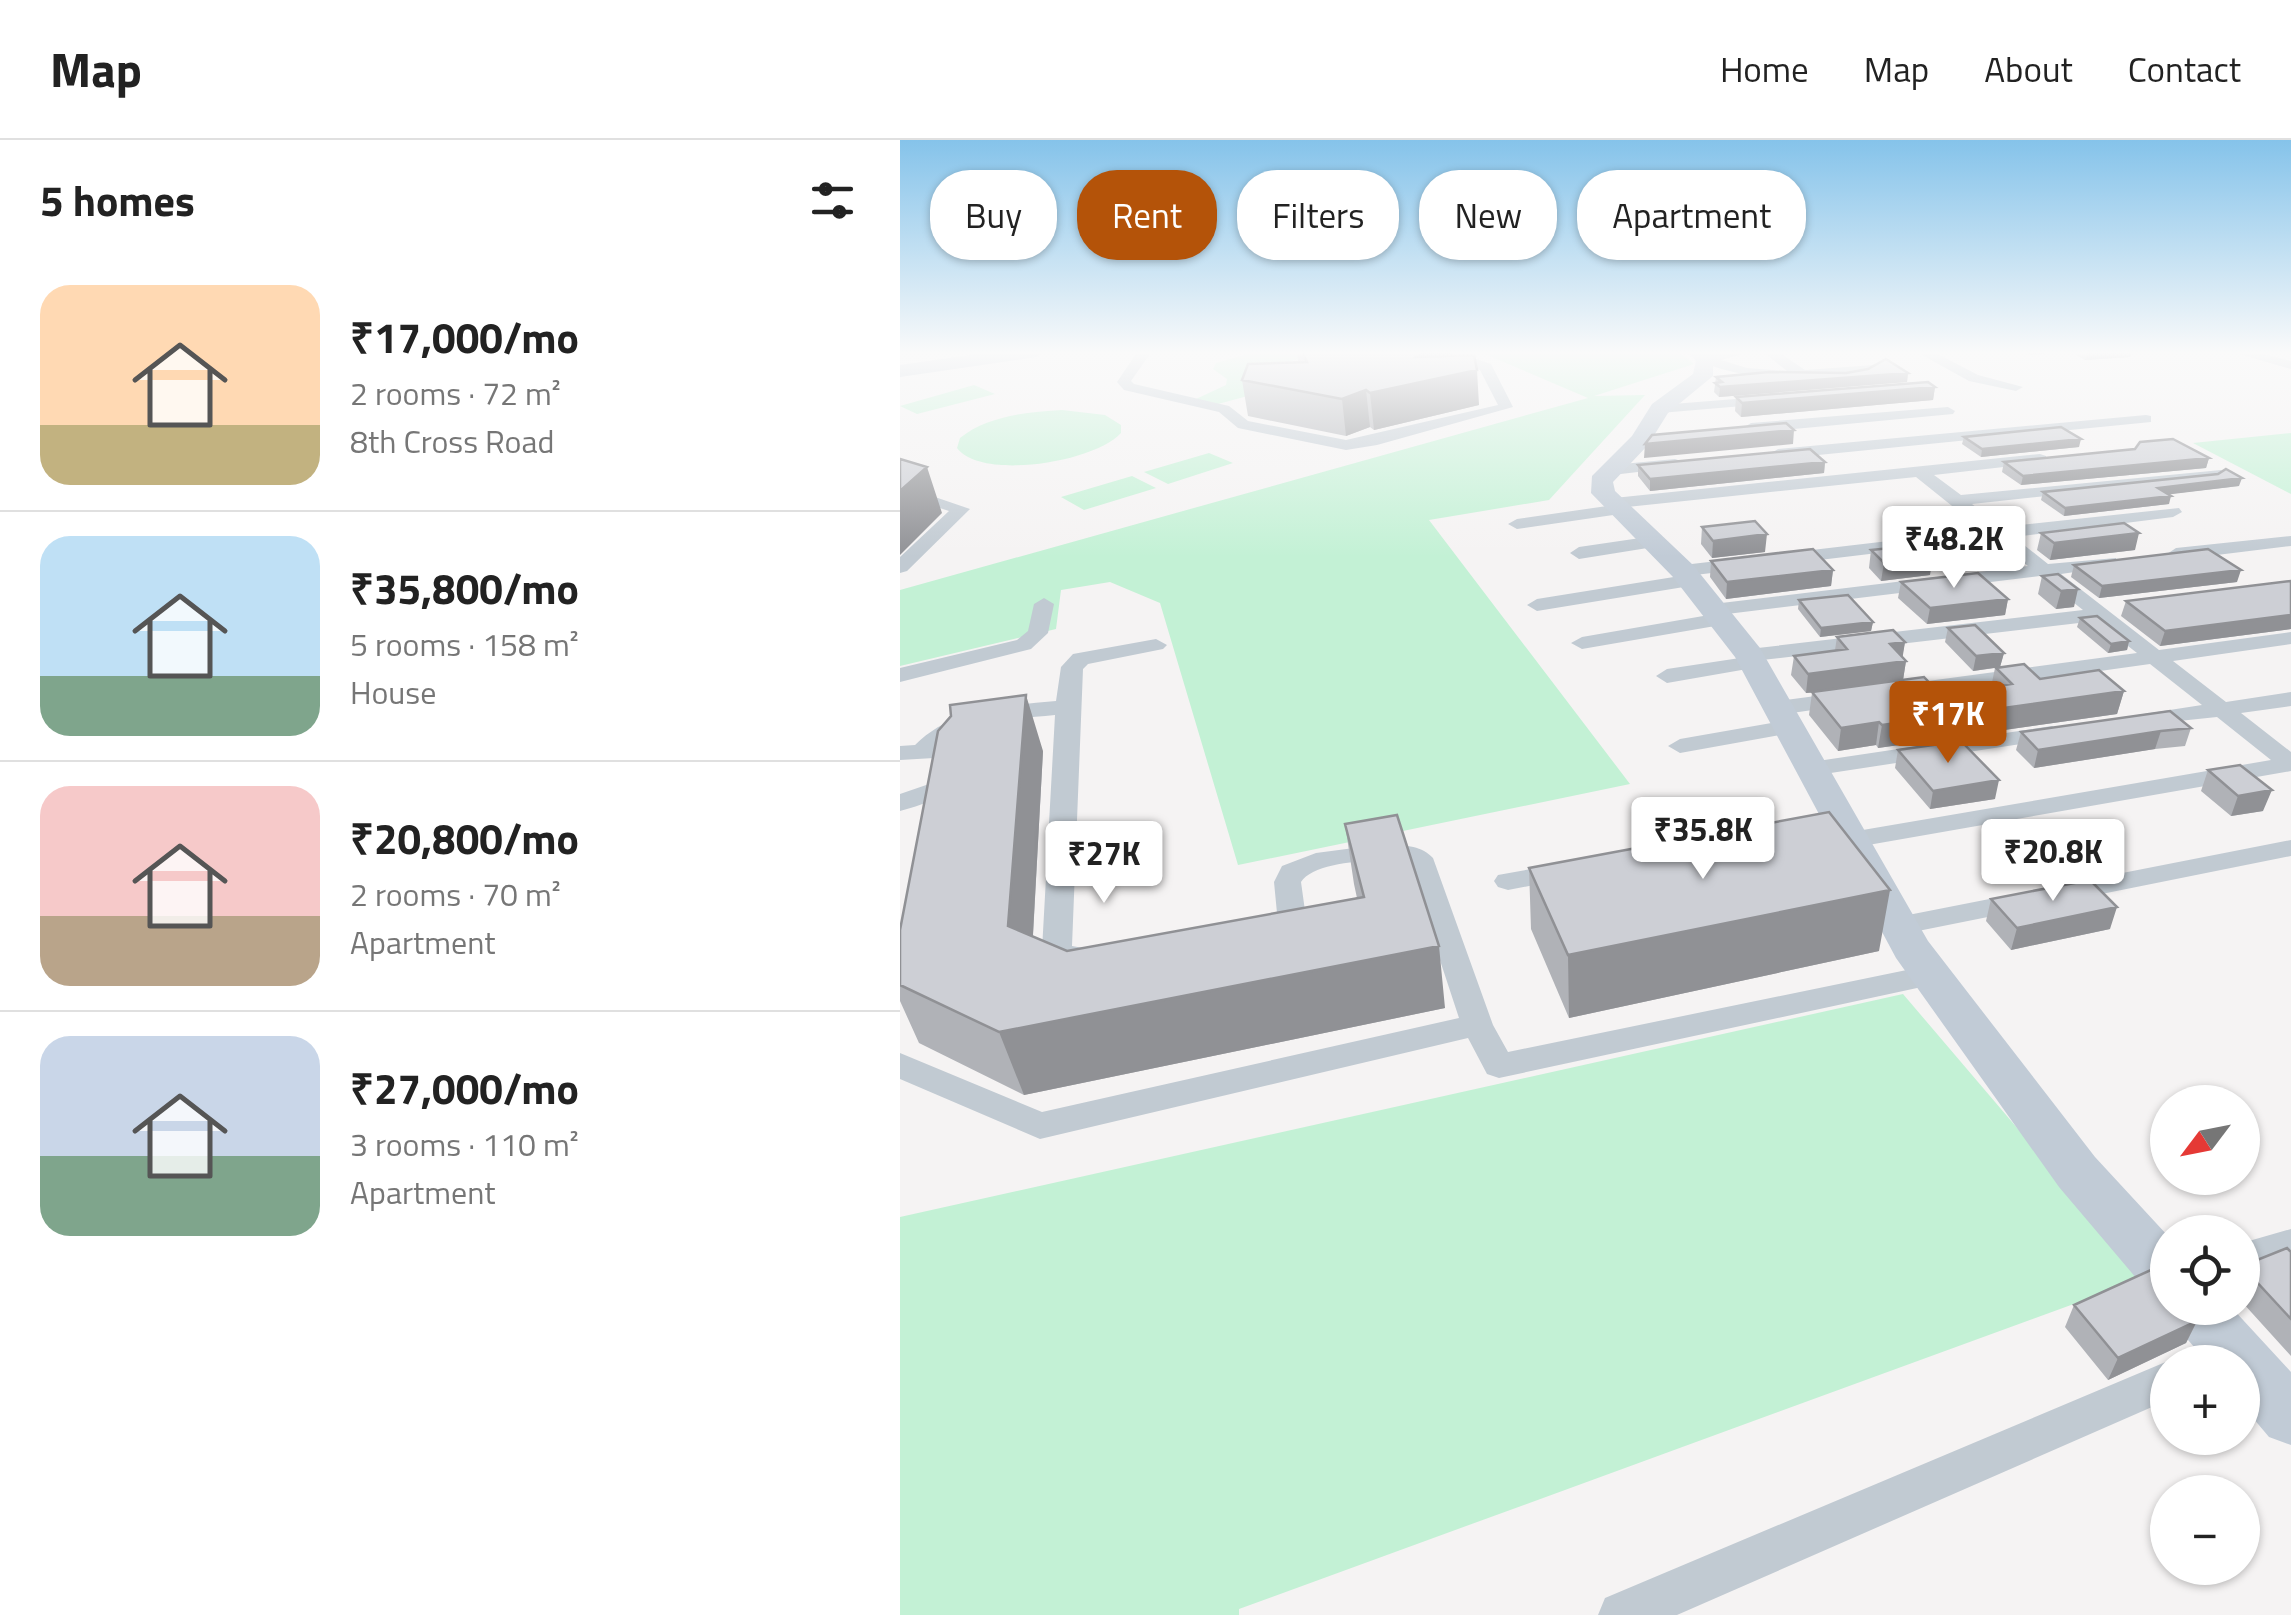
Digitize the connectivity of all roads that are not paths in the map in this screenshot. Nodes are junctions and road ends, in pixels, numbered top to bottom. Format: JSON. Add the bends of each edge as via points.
{"nodes":[{"id":1,"x":1237,"y":420,"type":"edge"},
{"id":2,"x":1459,"y":420,"type":"edge"},
{"id":3,"x":1662,"y":420,"type":"edge"},
{"id":4,"x":1695,"y":420,"type":"edge"},
{"id":5,"x":1849,"y":420,"type":"edge"},
{"id":6,"x":2137,"y":420,"type":"edge"},
{"id":7,"x":1653,"y":429,"type":"junction"},
{"id":8,"x":1735,"y":430,"type":"edge"},
{"id":9,"x":1765,"y":455,"type":"edge"},
{"id":10,"x":2051,"y":458,"type":"edge"},
{"id":11,"x":1689,"y":462,"type":"edge"},
{"id":12,"x":1919,"y":471,"type":"junction"},
{"id":13,"x":2214,"y":473,"type":"edge"},
{"id":14,"x":900,"y":490,"type":"edge"},
{"id":15,"x":1616,"y":494,"type":"junction"},
{"id":16,"x":1957,"y":501,"type":"junction"},
{"id":17,"x":2174,"y":512,"type":"dead end"},
{"id":18,"x":1517,"y":524,"type":"dead end"},
{"id":19,"x":2000,"y":534,"type":"junction"},
{"id":20,"x":2291,"y":541,"type":"edge"},
{"id":21,"x":1654,"y":542,"type":"junction"},
{"id":22,"x":1580,"y":553,"type":"dead end"},
{"id":23,"x":2158,"y":556,"type":"edge"},
{"id":24,"x":2120,"y":561,"type":"edge"},
{"id":25,"x":900,"y":567,"type":"edge"},
{"id":26,"x":2044,"y":570,"type":"junction"},
{"id":27,"x":1687,"y":575,"type":"junction"},
{"id":28,"x":1044,"y":604,"type":"dead end"},
{"id":29,"x":2134,"y":604,"type":"edge"},
{"id":30,"x":1537,"y":605,"type":"dead end"},
{"id":31,"x":2097,"y":611,"type":"junction"},
{"id":32,"x":1717,"y":614,"type":"junction"},
{"id":33,"x":2291,"y":638,"type":"edge"},
{"id":34,"x":1582,"y":643,"type":"dead end"},
{"id":35,"x":1156,"y":646,"type":"dead end"},
{"id":36,"x":2156,"y":657,"type":"junction"},
{"id":37,"x":1751,"y":658,"type":"junction"},
{"id":38,"x":900,"y":675,"type":"edge"},
{"id":39,"x":1667,"y":676,"type":"dead end"},
{"id":40,"x":2291,"y":699,"type":"edge"},
{"id":41,"x":1067,"y":707,"type":"junction"},
{"id":42,"x":2221,"y":709,"type":"junction"},
{"id":43,"x":1783,"y":718,"type":"junction"},
{"id":44,"x":2116,"y":724,"type":"edge"},
{"id":45,"x":2078,"y":730,"type":"edge"},
{"id":46,"x":1680,"y":746,"type":"dead end"},
{"id":47,"x":912,"y":752,"type":"edge"},
{"id":48,"x":2291,"y":764,"type":"edge"},
{"id":49,"x":1812,"y":769,"type":"junction"},
{"id":50,"x":913,"y":799,"type":"edge"},
{"id":51,"x":1839,"y":831,"type":"junction"},
{"id":52,"x":920,"y":832,"type":"edge"},
{"id":53,"x":2291,"y":848,"type":"edge"},
{"id":54,"x":1586,"y":868,"type":"edge"},
{"id":55,"x":1508,"y":881,"type":"dead end"},
{"id":56,"x":1898,"y":926,"type":"junction"},
{"id":57,"x":1230,"y":931,"type":"edge"},
{"id":58,"x":1119,"y":952,"type":"edge"},
{"id":59,"x":1931,"y":975,"type":"junction"},
{"id":60,"x":1477,"y":1025,"type":"junction"},
{"id":61,"x":900,"y":1065,"type":"edge"},
{"id":62,"x":2291,"y":1245,"type":"edge"},
{"id":63,"x":2260,"y":1254,"type":"edge"},
{"id":64,"x":2150,"y":1255,"type":"edge"},
{"id":65,"x":2150,"y":1388,"type":"edge"},
{"id":66,"x":2260,"y":1390,"type":"edge"},
{"id":67,"x":2291,"y":1416,"type":"edge"},
{"id":68,"x":1622,"y":1615,"type":"edge"}],
"edges":[{"from":1,"to":2,"type":"street","via":[[1346,445]]},
{"from":3,"to":7,"type":"street"},
{"from":4,"to":7,"type":"street"},
{"from":5,"to":8,"type":"street"},
{"from":6,"to":9,"type":"street"},
{"from":7,"to":15,"type":"street"},
{"from":10,"to":12,"type":"street"},
{"from":11,"to":15,"type":"street"},
{"from":12,"to":15,"type":"street"},
{"from":12,"to":16,"type":"street"},
{"from":13,"to":16,"type":"street"},
{"from":14,"to":25,"type":"street","via":[[961,510]]},
{"from":15,"to":18,"type":"street"},
{"from":15,"to":21,"type":"street"},
{"from":16,"to":19,"type":"street"},
{"from":17,"to":19,"type":"street"},
{"from":19,"to":26,"type":"street"},
{"from":19,"to":27,"type":"street"},
{"from":20,"to":23,"type":"street"},
{"from":21,"to":22,"type":"street"},
{"from":21,"to":27,"type":"street"},
{"from":24,"to":26,"type":"street"},
{"from":26,"to":31,"type":"street"},
{"from":26,"to":32,"type":"street"},
{"from":27,"to":30,"type":"street"},
{"from":27,"to":32,"type":"street"},
{"from":28,"to":38,"type":"street","via":[[1038,634],[1024,646]]},
{"from":29,"to":31,"type":"street"},
{"from":31,"to":36,"type":"street"},
{"from":31,"to":37,"type":"street"},
{"from":32,"to":34,"type":"street"},
{"from":32,"to":37,"type":"street"},
{"from":33,"to":36,"type":"street"},
{"from":35,"to":41,"type":"street","via":[[1081,659],[1072,667]]},
{"from":36,"to":42,"type":"street"},
{"from":36,"to":43,"type":"street"},
{"from":37,"to":39,"type":"street"},
{"from":37,"to":43,"type":"street"},
{"from":40,"to":42,"type":"street"},
{"from":41,"to":47,"type":"street","via":[[954,724]]},
{"from":41,"to":58,"type":"street","via":[[1058,950],[1082,959]]},
{"from":42,"to":44,"type":"street"},
{"from":42,"to":48,"type":"street"},
{"from":43,"to":46,"type":"street"},
{"from":43,"to":49,"type":"street"},
{"from":45,"to":49,"type":"street"},
{"from":47,"to":50,"type":"street","via":[[956,762],[941,788]]},
{"from":48,"to":51,"type":"street"},
{"from":49,"to":51,"type":"street"},
{"from":50,"to":52,"type":"street"},
{"from":51,"to":56,"type":"street"},
{"from":53,"to":56,"type":"street"},
{"from":54,"to":55,"type":"street"},
{"from":56,"to":59,"type":"street"},
{"from":57,"to":60,"type":"street","via":[[1292,918],[1287,883],[1302,866],[1396,850],[1415,853]]},
{"from":59,"to":60,"type":"street","via":[[1498,1066]]},
{"from":59,"to":64,"type":"street","via":[[2077,1172]]},
{"from":60,"to":61,"type":"street","via":[[1040,1126]]},
{"from":62,"to":63,"type":"street"},
{"from":65,"to":68,"type":"street"},
{"from":66,"to":67,"type":"street"}]}
